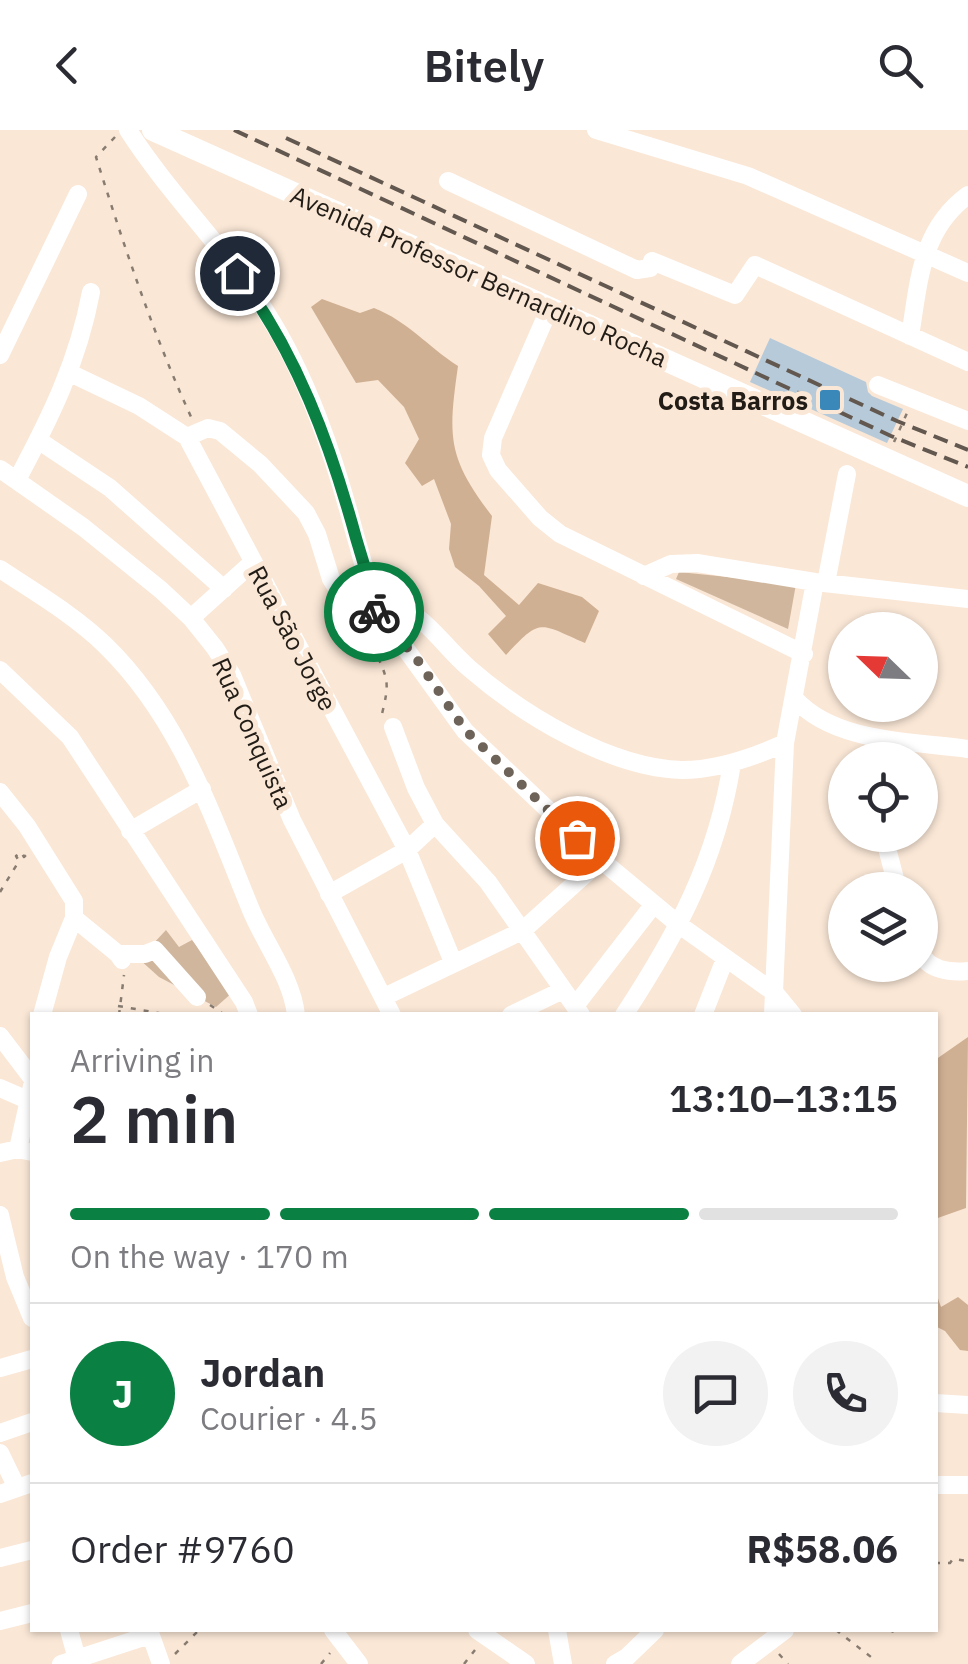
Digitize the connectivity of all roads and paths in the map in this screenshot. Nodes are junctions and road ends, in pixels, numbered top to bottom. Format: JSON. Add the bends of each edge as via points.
{"nodes":[{"id":1,"x":120,"y":130,"type":"edge"},
{"id":2,"x":128,"y":130,"type":"edge"},
{"id":3,"x":153,"y":130,"type":"edge"},
{"id":4,"x":596,"y":130,"type":"edge"},
{"id":5,"x":448,"y":181,"type":"dead end"},
{"id":6,"x":78,"y":194,"type":"dead end"},
{"id":7,"x":968,"y":196,"type":"edge"},
{"id":8,"x":924,"y":252,"type":"junction"},
{"id":9,"x":968,"y":273,"type":"edge"},
{"id":10,"x":91,"y":292,"type":"dead end"},
{"id":11,"x":550,"y":307,"type":"junction"},
{"id":12,"x":910,"y":336,"type":"junction"},
{"id":13,"x":0,"y":355,"type":"edge"},
{"id":14,"x":968,"y":362,"type":"edge"},
{"id":15,"x":70,"y":373,"type":"junction"},
{"id":16,"x":878,"y":385,"type":"dead end"},
{"id":17,"x":911,"y":403,"type":"dead end"},
{"id":18,"x":968,"y":422,"type":"edge"},
{"id":19,"x":192,"y":433,"type":"junction"},
{"id":20,"x":38,"y":440,"type":"junction"},
{"id":21,"x":893,"y":446,"type":"dead end"},
{"id":22,"x":0,"y":469,"type":"edge"},
{"id":23,"x":848,"y":474,"type":"dead end"},
{"id":24,"x":17,"y":480,"type":"junction"},
{"id":25,"x":968,"y":496,"type":"edge"},
{"id":26,"x":254,"y":562,"type":"junction"},
{"id":27,"x":0,"y":569,"type":"edge"},
{"id":28,"x":644,"y":576,"type":"junction"},
{"id":29,"x":821,"y":582,"type":"junction"},
{"id":30,"x":224,"y":588,"type":"junction"},
{"id":31,"x":968,"y":599,"type":"edge"},
{"id":32,"x":373,"y":602,"type":"junction"},
{"id":33,"x":191,"y":618,"type":"junction"},
{"id":34,"x":372,"y":627,"type":"junction"},
{"id":35,"x":804,"y":654,"type":"junction"},
{"id":36,"x":0,"y":670,"type":"edge"},
{"id":37,"x":794,"y":699,"type":"junction"},
{"id":38,"x":393,"y":727,"type":"joint"},
{"id":39,"x":786,"y":743,"type":"junction"},
{"id":40,"x":968,"y":749,"type":"edge"},
{"id":41,"x":732,"y":762,"type":"junction"},
{"id":42,"x":202,"y":789,"type":"junction"},
{"id":43,"x":0,"y":792,"type":"edge"},
{"id":44,"x":435,"y":824,"type":"junction"},
{"id":45,"x":130,"y":831,"type":"junction"},
{"id":46,"x":39,"y":844,"type":"junction"},
{"id":47,"x":407,"y":850,"type":"junction"},
{"id":48,"x":888,"y":852,"type":"dead end"},
{"id":49,"x":601,"y":860,"type":"junction"},
{"id":50,"x":893,"y":872,"type":"edge"},
{"id":51,"x":0,"y":892,"type":"edge"},
{"id":52,"x":329,"y":894,"type":"junction"},
{"id":53,"x":654,"y":904,"type":"junction"},
{"id":54,"x":74,"y":918,"type":"junction"},
{"id":55,"x":678,"y":924,"type":"junction"},
{"id":56,"x":522,"y":931,"type":"junction"},
{"id":57,"x":121,"y":959,"type":"junction"},
{"id":58,"x":724,"y":959,"type":"junction"},
{"id":59,"x":453,"y":962,"type":"junction"},
{"id":60,"x":938,"y":968,"type":"edge"},
{"id":61,"x":968,"y":971,"type":"edge"},
{"id":62,"x":563,"y":990,"type":"junction"},
{"id":63,"x":775,"y":993,"type":"junction"},
{"id":64,"x":197,"y":998,"type":"dead end"},
{"id":65,"x":118,"y":1006,"type":"junction"},
{"id":66,"x":389,"y":1010,"type":"edge"},
{"id":67,"x":578,"y":1011,"type":"edge"},
{"id":68,"x":43,"y":1012,"type":"edge"},
{"id":69,"x":119,"y":1012,"type":"edge"},
{"id":70,"x":153,"y":1012,"type":"edge"},
{"id":71,"x":248,"y":1012,"type":"edge"},
{"id":72,"x":295,"y":1012,"type":"edge"},
{"id":73,"x":517,"y":1012,"type":"edge"},
{"id":74,"x":626,"y":1012,"type":"edge"},
{"id":75,"x":704,"y":1012,"type":"edge"},
{"id":76,"x":773,"y":1012,"type":"edge"},
{"id":77,"x":791,"y":1012,"type":"edge"},
{"id":78,"x":0,"y":1036,"type":"edge"},
{"id":79,"x":30,"y":1075,"type":"edge"},
{"id":80,"x":0,"y":1088,"type":"edge"},
{"id":81,"x":30,"y":1097,"type":"edge"},
{"id":82,"x":30,"y":1100,"type":"edge"},
{"id":83,"x":11,"y":1155,"type":"edge"},
{"id":84,"x":0,"y":1215,"type":"edge"},
{"id":85,"x":30,"y":1313,"type":"edge"},
{"id":86,"x":30,"y":1360,"type":"edge"},
{"id":87,"x":0,"y":1368,"type":"edge"},
{"id":88,"x":938,"y":1404,"type":"edge"},
{"id":89,"x":968,"y":1405,"type":"edge"},
{"id":90,"x":30,"y":1423,"type":"edge"},
{"id":91,"x":0,"y":1433,"type":"edge"},
{"id":92,"x":0,"y":1453,"type":"edge"},
{"id":93,"x":938,"y":1485,"type":"edge"},
{"id":94,"x":968,"y":1485,"type":"edge"},
{"id":95,"x":17,"y":1488,"type":"edge"},
{"id":96,"x":30,"y":1550,"type":"edge"},
{"id":97,"x":0,"y":1558,"type":"edge"},
{"id":98,"x":968,"y":1561,"type":"edge"},
{"id":99,"x":938,"y":1563,"type":"edge"},
{"id":100,"x":30,"y":1614,"type":"edge"},
{"id":101,"x":0,"y":1622,"type":"edge"},
{"id":102,"x":69,"y":1632,"type":"edge"},
{"id":103,"x":149,"y":1632,"type":"edge"},
{"id":104,"x":197,"y":1632,"type":"edge"},
{"id":105,"x":335,"y":1632,"type":"edge"},
{"id":106,"x":557,"y":1632,"type":"edge"},
{"id":107,"x":652,"y":1632,"type":"edge"},
{"id":108,"x":782,"y":1632,"type":"edge"},
{"id":109,"x":839,"y":1632,"type":"edge"},
{"id":110,"x":481,"y":1634,"type":"edge"},
{"id":111,"x":69,"y":1661,"type":"edge"},
{"id":112,"x":163,"y":1664,"type":"edge"},
{"id":113,"x":359,"y":1664,"type":"edge"},
{"id":114,"x":464,"y":1664,"type":"edge"},
{"id":115,"x":526,"y":1664,"type":"edge"},
{"id":116,"x":563,"y":1664,"type":"edge"},
{"id":117,"x":615,"y":1664,"type":"edge"},
{"id":118,"x":740,"y":1664,"type":"edge"},
{"id":119,"x":874,"y":1664,"type":"edge"}],
"edges":[{"from":1,"to":19,"type":"path","via":[[96,157]]},
{"from":2,"to":32,"type":"street","via":[[282,340],[335,462]]},
{"from":3,"to":11,"type":"main road","name":"Avenida Professor Bernardino Rocha"},
{"from":4,"to":8,"type":"street","via":[[748,176]]},
{"from":5,"to":12,"type":"street","via":[[636,270],[650,268],[652,261],[735,296],[755,265]]},
{"from":6,"to":13,"type":"street"},
{"from":7,"to":8,"type":"street","via":[[945,216]]},
{"from":8,"to":9,"type":"street"},
{"from":8,"to":12,"type":"street"},
{"from":10,"to":15,"type":"street"},
{"from":11,"to":25,"type":"main road","name":"Avenida Professor Bernardino Rocha"},
{"from":11,"to":28,"type":"street","via":[[491,455],[560,534]]},
{"from":12,"to":14,"type":"street"},
{"from":15,"to":19,"type":"street","name":"Rua São Jorge"},
{"from":15,"to":20,"type":"street"},
{"from":16,"to":18,"type":"street"},
{"from":17,"to":21,"type":"path"},
{"from":19,"to":26,"type":"street","name":"Rua São Jorge"},
{"from":19,"to":34,"type":"street","via":[[208,428],[231,438],[306,514],[331,579],[356,618]]},
{"from":20,"to":24,"type":"street"},
{"from":20,"to":30,"type":"street","via":[[110,488]]},
{"from":22,"to":24,"type":"street","name":"Rua Conquista"},
{"from":23,"to":29,"type":"street"},
{"from":24,"to":33,"type":"street","name":"Rua Conquista"},
{"from":26,"to":30,"type":"street"},
{"from":26,"to":47,"type":"street","name":"Rua São Jorge"},
{"from":27,"to":42,"type":"street","via":[[66,613],[136,678],[168,722]]},
{"from":28,"to":29,"type":"street","via":[[684,563]]},
{"from":28,"to":35,"type":"street"},
{"from":29,"to":31,"type":"street"},
{"from":29,"to":35,"type":"street"},
{"from":30,"to":33,"type":"street"},
{"from":32,"to":34,"type":"street"},
{"from":32,"to":41,"type":"street","via":[[413,612],[505,697],[602,751],[684,770]]},
{"from":33,"to":52,"type":"street","name":"Rua Conquista","via":[[232,675]]},
{"from":34,"to":38,"type":"path","via":[[368,635],[388,679],[380,716],[386,731]]},
{"from":34,"to":49,"type":"street","via":[[412,652],[465,730]]},
{"from":35,"to":37,"type":"street"},
{"from":36,"to":45,"type":"street","via":[[70,736]]},
{"from":37,"to":39,"type":"street"},
{"from":37,"to":40,"type":"street","via":[[834,727]]},
{"from":38,"to":44,"type":"street"},
{"from":39,"to":41,"type":"street"},
{"from":39,"to":63,"type":"street"},
{"from":41,"to":55,"type":"street","via":[[719,830]]},
{"from":42,"to":45,"type":"street"},
{"from":42,"to":72,"type":"street"},
{"from":43,"to":46,"type":"street"},
{"from":44,"to":47,"type":"street"},
{"from":44,"to":56,"type":"street"},
{"from":45,"to":71,"type":"street"},
{"from":46,"to":51,"type":"path","via":[[16,856]]},
{"from":46,"to":54,"type":"street","via":[[71,890]]},
{"from":47,"to":52,"type":"street"},
{"from":47,"to":59,"type":"street","name":"Rua São Jorge"},
{"from":48,"to":50,"type":"street"},
{"from":49,"to":53,"type":"street"},
{"from":49,"to":56,"type":"street"},
{"from":52,"to":66,"type":"street","name":"Rua Conquista"},
{"from":53,"to":55,"type":"street"},
{"from":53,"to":67,"type":"street"},
{"from":54,"to":57,"type":"street"},
{"from":54,"to":68,"type":"street"},
{"from":55,"to":58,"type":"street"},
{"from":55,"to":74,"type":"street"},
{"from":56,"to":59,"type":"street"},
{"from":56,"to":62,"type":"street"},
{"from":57,"to":64,"type":"street","via":[[155,950]]},
{"from":57,"to":65,"type":"path"},
{"from":58,"to":63,"type":"street"},
{"from":58,"to":75,"type":"street"},
{"from":59,"to":66,"type":"street"},
{"from":60,"to":61,"type":"street"},
{"from":62,"to":67,"type":"street"},
{"from":62,"to":73,"type":"street"},
{"from":63,"to":76,"type":"street"},
{"from":63,"to":77,"type":"street"},
{"from":65,"to":69,"type":"path"},
{"from":65,"to":70,"type":"path"},
{"from":78,"to":79,"type":"street"},
{"from":80,"to":81,"type":"street"},
{"from":82,"to":83,"type":"street"},
{"from":84,"to":85,"type":"street"},
{"from":86,"to":87,"type":"street"},
{"from":88,"to":89,"type":"street"},
{"from":90,"to":91,"type":"street"},
{"from":92,"to":95,"type":"street"},
{"from":93,"to":94,"type":"street"},
{"from":96,"to":97,"type":"street"},
{"from":98,"to":99,"type":"path"},
{"from":100,"to":101,"type":"street"},
{"from":102,"to":111,"type":"street"},
{"from":103,"to":111,"type":"street"},
{"from":103,"to":112,"type":"street"},
{"from":104,"to":112,"type":"path"},
{"from":105,"to":113,"type":"street"},
{"from":106,"to":116,"type":"street"},
{"from":107,"to":117,"type":"street"},
{"from":108,"to":118,"type":"street"},
{"from":109,"to":119,"type":"path"},
{"from":110,"to":114,"type":"path"},
{"from":110,"to":115,"type":"street"}]}
